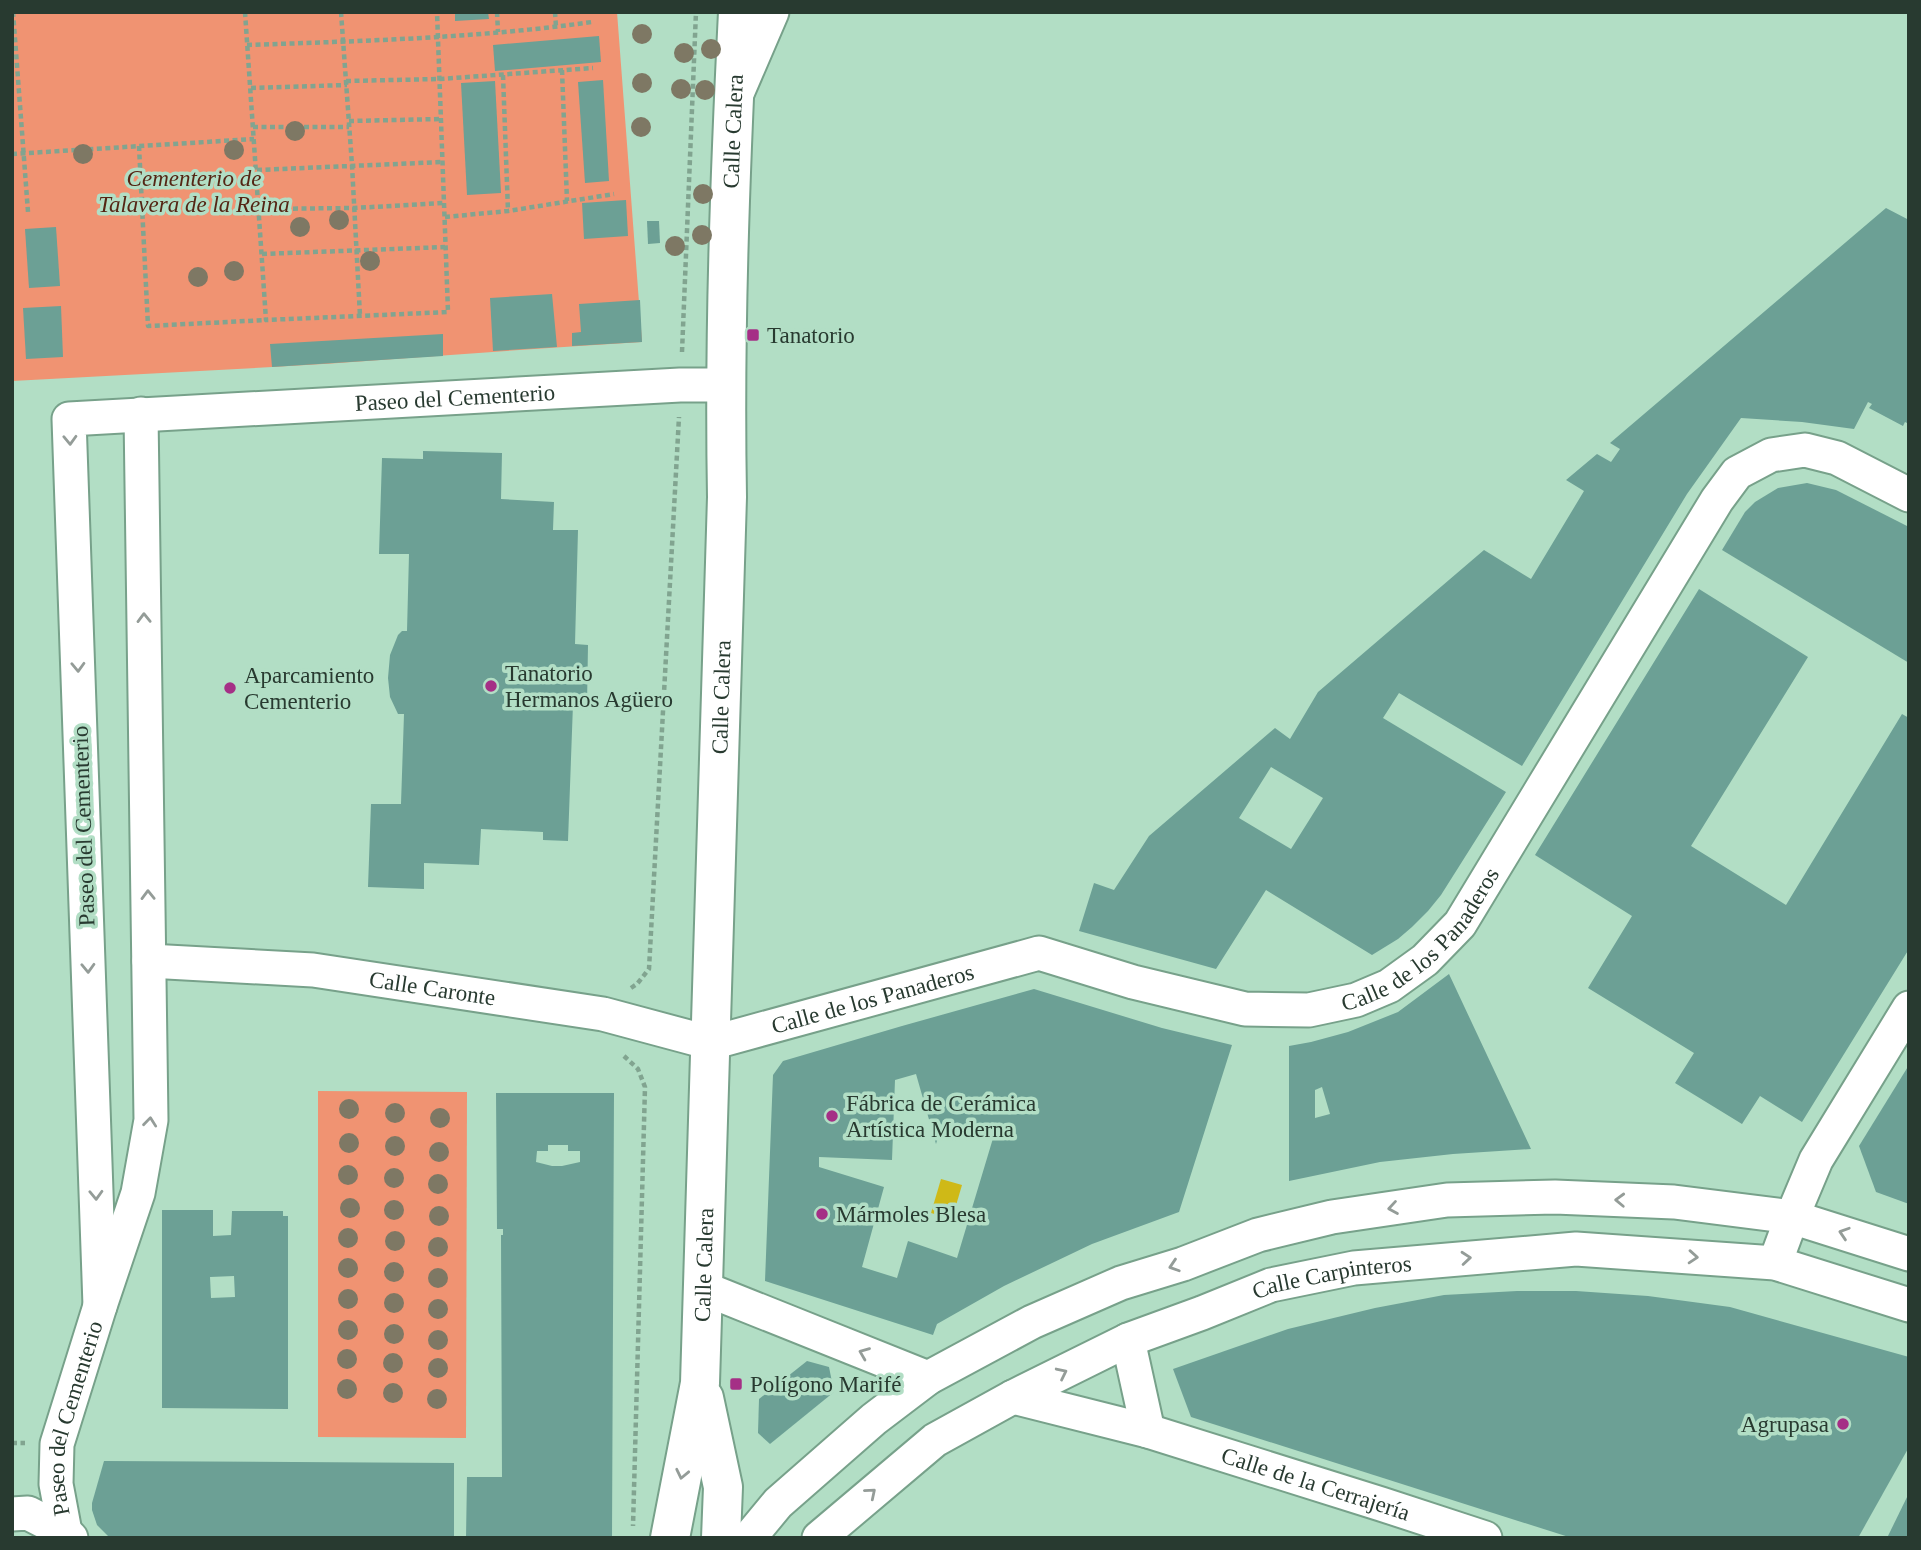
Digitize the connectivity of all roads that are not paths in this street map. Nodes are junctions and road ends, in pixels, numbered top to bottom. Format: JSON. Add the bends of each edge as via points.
{"nodes":[{"id":1,"x":738,"y":12,"type":"edge"},
{"id":2,"x":772,"y":12,"type":"edge"},
{"id":3,"x":733,"y":103,"type":"junction"},
{"id":4,"x":725,"y":385,"type":"junction"},
{"id":5,"x":141,"y":414,"type":"junction"},
{"id":6,"x":1909,"y":495,"type":"edge"},
{"id":7,"x":149,"y":961,"type":"junction"},
{"id":8,"x":1909,"y":1008,"type":"edge"},
{"id":9,"x":711,"y":1044,"type":"junction"},
{"id":10,"x":1792,"y":1217,"type":"junction"},
{"id":11,"x":1909,"y":1254,"type":"edge"},
{"id":12,"x":1775,"y":1263,"type":"junction"},
{"id":13,"x":703,"y":1288,"type":"junction"},
{"id":14,"x":100,"y":1306,"type":"junction"},
{"id":15,"x":1909,"y":1306,"type":"edge"},
{"id":16,"x":1128,"y":1340,"type":"junction"},
{"id":17,"x":928,"y":1378,"type":"junction"},
{"id":18,"x":700,"y":1383,"type":"junction"},
{"id":19,"x":1013,"y":1397,"type":"junction"},
{"id":20,"x":1148,"y":1431,"type":"junction"},
{"id":21,"x":12,"y":1514,"type":"edge"},
{"id":22,"x":651,"y":1533,"type":"edge"},
{"id":23,"x":68,"y":1535,"type":"edge"},
{"id":24,"x":721,"y":1538,"type":"edge"},
{"id":25,"x":749,"y":1538,"type":"edge"},
{"id":26,"x":819,"y":1538,"type":"edge"},
{"id":27,"x":1485,"y":1538,"type":"edge"}],
"edges":[{"from":1,"to":3,"type":"main road","name":"Calle Calera"},
{"from":2,"to":3,"type":"street"},
{"from":3,"to":4,"type":"main road","name":"Calle Calera"},
{"from":4,"to":5,"type":"street","name":"Paseo del Cementerio"},
{"from":4,"to":9,"type":"main road","name":"Calle Calera","via":[[727,497]]},
{"from":7,"to":5,"type":"street","name":"Paseo del Cementerio","one_way":true},
{"from":5,"to":14,"type":"street","name":"Paseo del Cementerio","one_way":true,"via":[[69,419]]},
{"from":6,"to":9,"type":"street","name":"Calle de los Panaderos","via":[[1838,458],[1805,450],[1771,455],[1737,473],[1460,924],[1425,960],[1389,986],[1356,1000],[1309,1010],[1245,1009],[1039,953]]},
{"from":7,"to":9,"type":"street","name":"Calle Caronte","via":[[313,970],[603,1014]]},
{"from":14,"to":7,"type":"street","name":"Paseo del Cementerio","one_way":true,"via":[[138,1193],[151,1119]]},
{"from":8,"to":10,"type":"street","via":[[1816,1160]]},
{"from":9,"to":13,"type":"main road","name":"Calle Calera"},
{"from":11,"to":10,"type":"street","one_way":true},
{"from":10,"to":12,"type":"street"},
{"from":10,"to":17,"type":"street","one_way":true,"via":[[1674,1202],[1555,1197],[1447,1200],[1332,1217],[1258,1235],[1121,1283],[1032,1322]]},
{"from":12,"to":15,"type":"street","name":"Calle Carpinteros"},
{"from":16,"to":12,"type":"street","name":"Calle Carpinteros","one_way":true,"via":[[1271,1285],[1354,1268],[1576,1249]]},
{"from":17,"to":13,"type":"street","one_way":true},
{"from":13,"to":18,"type":"main road","name":"Calle Calera"},
{"from":14,"to":23,"type":"street","name":"Paseo del Cementerio","via":[[57,1444],[56,1484]]},
{"from":19,"to":16,"type":"street","name":"Calle Carpinteros","one_way":true},
{"from":16,"to":20,"type":"street"},
{"from":17,"to":25,"type":"street","via":[[778,1503]]},
{"from":18,"to":22,"type":"main road","name":"Calle Calera","one_way":true,"via":[[686,1457]]},
{"from":18,"to":24,"type":"main road","name":"Calle Calera","via":[[723,1487]]},
{"from":19,"to":20,"type":"street","name":"Calle de la Cerrajería"},
{"from":26,"to":19,"type":"street","name":"Calle Carpinteros","one_way":true,"via":[[936,1440]]},
{"from":20,"to":27,"type":"street","name":"Calle de la Cerrajería"},
{"from":21,"to":23,"type":"street","via":[[28,1513]]}]}
